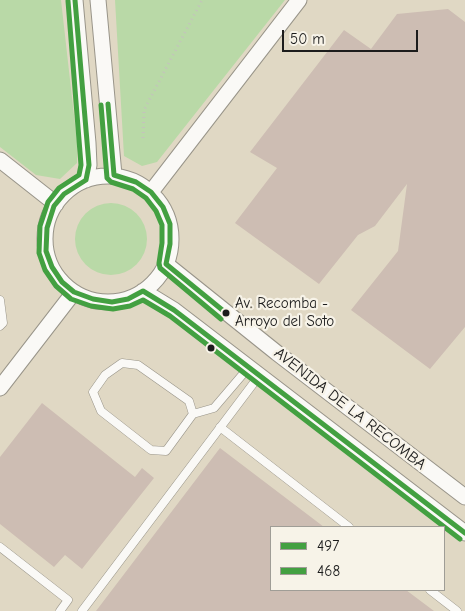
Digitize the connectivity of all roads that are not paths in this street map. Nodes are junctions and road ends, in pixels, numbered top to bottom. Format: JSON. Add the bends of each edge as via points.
{"nodes":[{"id":1,"x":75,"y":0,"type":"edge"},
{"id":2,"x":98,"y":0,"type":"edge"},
{"id":3,"x":299,"y":0,"type":"edge"},
{"id":4,"x":0,"y":160,"type":"edge"},
{"id":5,"x":114,"y":175,"type":"junction"},
{"id":6,"x":86,"y":180,"type":"junction"},
{"id":7,"x":151,"y":192,"type":"junction"},
{"id":8,"x":56,"y":204,"type":"junction"},
{"id":9,"x":166,"y":264,"type":"junction"},
{"id":10,"x":143,"y":291,"type":"junction"},
{"id":11,"x":74,"y":292,"type":"junction"},
{"id":12,"x":0,"y":300,"type":"edge"},
{"id":13,"x":0,"y":326,"type":"edge"},
{"id":14,"x":254,"y":371,"type":"junction"},
{"id":15,"x":0,"y":388,"type":"edge"},
{"id":16,"x":193,"y":414,"type":"junction"},
{"id":17,"x":220,"y":427,"type":"junction"},
{"id":18,"x":465,"y":497,"type":"edge"},
{"id":19,"x":348,"y":526,"type":"edge"},
{"id":20,"x":465,"y":533,"type":"edge"},
{"id":21,"x":0,"y":547,"type":"edge"},
{"id":22,"x":431,"y":591,"type":"edge"},
{"id":23,"x":60,"y":611,"type":"edge"},
{"id":24,"x":82,"y":611,"type":"edge"},
{"id":25,"x":457,"y":611,"type":"edge"}],
"edges":[{"from":1,"to":6,"type":"street","via":[[88,143]]},
{"from":2,"to":5,"type":"street"},
{"from":3,"to":7,"type":"street"},
{"from":4,"to":8,"type":"street"},
{"from":5,"to":6,"type":"street"},
{"from":5,"to":7,"type":"street","via":[[136,182]]},
{"from":6,"to":8,"type":"street","via":[[64,194]]},
{"from":7,"to":9,"type":"street","via":[[163,207],[170,224]]},
{"from":8,"to":11,"type":"street","via":[[47,228],[46,251],[62,282]]},
{"from":9,"to":10,"type":"street"},
{"from":9,"to":18,"type":"street","name":"AVENIDA DE LA RECOMBA"},
{"from":10,"to":11,"type":"street","via":[[128,299],[112,302]]},
{"from":10,"to":14,"type":"street","name":"AVENIDA DE LA RECOMBA","via":[[174,310]]},
{"from":11,"to":15,"type":"street"},
{"from":12,"to":13,"type":"lane","via":[[3,323]]},
{"from":14,"to":16,"type":"lane","via":[[214,408]]},
{"from":14,"to":17,"type":"lane"},
{"from":14,"to":20,"type":"street","name":"AVENIDA DE LA RECOMBA"},
{"from":16,"to":16,"type":"lane","via":[[189,401],[138,365],[122,363],[105,375],[93,392],[101,411],[151,450],[166,451]]},
{"from":17,"to":19,"type":"lane"},
{"from":17,"to":24,"type":"lane"},
{"from":21,"to":23,"type":"lane","via":[[68,600]]},
{"from":22,"to":25,"type":"lane"}]}
